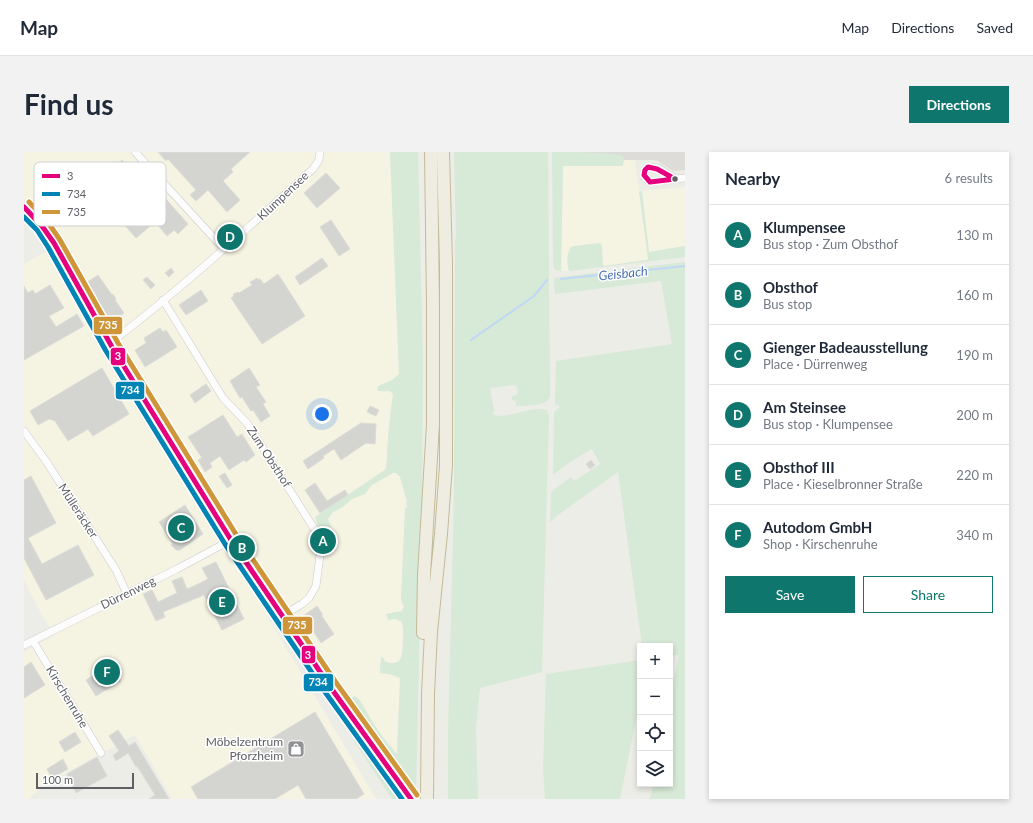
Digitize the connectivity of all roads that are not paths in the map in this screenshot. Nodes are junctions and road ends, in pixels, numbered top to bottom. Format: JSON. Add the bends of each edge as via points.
{"nodes":[{"id":1,"x":135,"y":152,"type":"edge"},
{"id":2,"x":320,"y":152,"type":"edge"},
{"id":3,"x":431,"y":152,"type":"edge"},
{"id":4,"x":444,"y":152,"type":"edge"},
{"id":5,"x":144,"y":162,"type":"edge"},
{"id":6,"x":685,"y":178,"type":"edge"},
{"id":7,"x":676,"y":179,"type":"dead end"},
{"id":8,"x":166,"y":186,"type":"edge"},
{"id":9,"x":24,"y":207,"type":"edge"},
{"id":10,"x":34,"y":218,"type":"edge"},
{"id":11,"x":42,"y":226,"type":"edge"},
{"id":12,"x":224,"y":249,"type":"junction"},
{"id":13,"x":163,"y":300,"type":"junction"},
{"id":14,"x":110,"y":343,"type":"junction"},
{"id":15,"x":24,"y":431,"type":"edge"},
{"id":16,"x":231,"y":540,"type":"junction"},
{"id":17,"x":127,"y":594,"type":"junction"},
{"id":18,"x":282,"y":616,"type":"junction"},
{"id":19,"x":33,"y":641,"type":"junction"},
{"id":20,"x":24,"y":645,"type":"edge"},
{"id":21,"x":101,"y":753,"type":"dead end"},
{"id":22,"x":413,"y":798,"type":"edge"},
{"id":23,"x":427,"y":799,"type":"edge"}],
"edges":[{"from":1,"to":5,"type":"street"},
{"from":2,"to":12,"type":"street","name":"Klumpensee","via":[[313,169]]},
{"from":3,"to":22,"type":"highway","via":[[433,424]]},
{"from":4,"to":23,"type":"highway","via":[[446,465],[431,632]]},
{"from":6,"to":7,"type":"street"},
{"from":8,"to":12,"type":"street"},
{"from":9,"to":10,"type":"street"},
{"from":11,"to":14,"type":"street"},
{"from":12,"to":13,"type":"street","name":"Klumpensee"},
{"from":13,"to":14,"type":"street","name":"Klumpensee"},
{"from":13,"to":18,"type":"street","name":"Zum Obsthof","via":[[223,398],[247,423],[317,533],[320,555],[316,586],[309,598]]},
{"from":14,"to":16,"type":"street"},
{"from":15,"to":17,"type":"street","name":"Mülleräcker","via":[[116,570]]},
{"from":16,"to":17,"type":"street","name":"Dürrenweg"},
{"from":16,"to":18,"type":"street"},
{"from":17,"to":19,"type":"street","name":"Dürrenweg"},
{"from":18,"to":22,"type":"street","via":[[331,688]]},
{"from":19,"to":20,"type":"street","name":"Dürrenweg"},
{"from":19,"to":21,"type":"street","name":"Kirschenruhe"}]}
